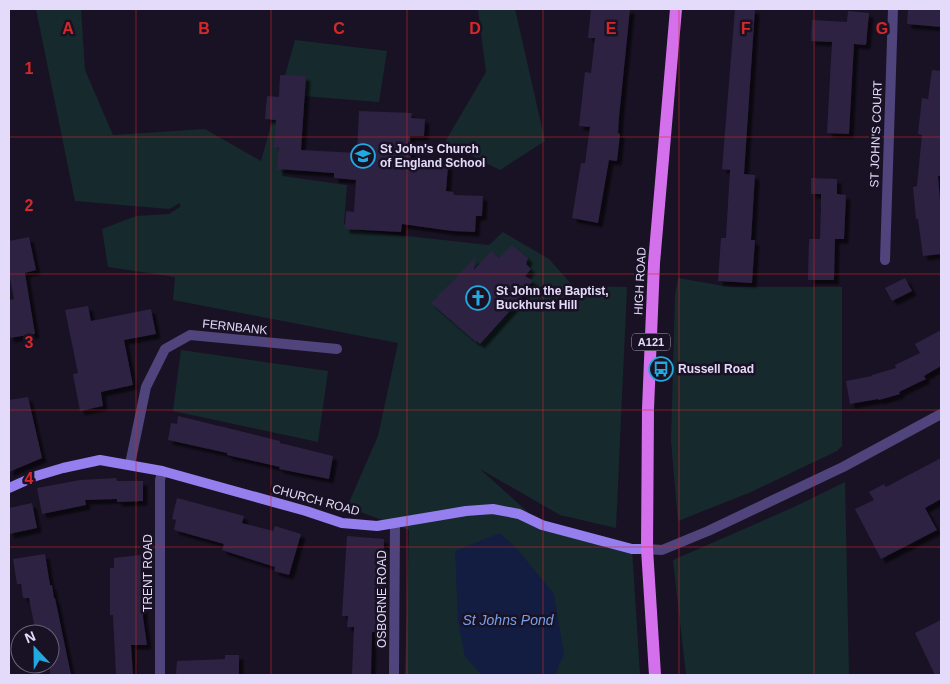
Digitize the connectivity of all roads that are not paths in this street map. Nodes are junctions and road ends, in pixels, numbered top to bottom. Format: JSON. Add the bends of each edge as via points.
{"nodes":[{"id":1,"x":676,"y":9,"type":"edge"},
{"id":2,"x":893,"y":9,"type":"edge"},
{"id":3,"x":885,"y":260,"type":"dead end"},
{"id":4,"x":337,"y":349,"type":"dead end"},
{"id":5,"x":941,"y":414,"type":"edge"},
{"id":6,"x":130,"y":464,"type":"junction"},
{"id":7,"x":162,"y":471,"type":"junction"},
{"id":8,"x":9,"y":488,"type":"edge"},
{"id":9,"x":395,"y":523,"type":"junction"},
{"id":10,"x":647,"y":549,"type":"junction"},
{"id":11,"x":160,"y":675,"type":"edge"},
{"id":12,"x":394,"y":675,"type":"edge"},
{"id":13,"x":655,"y":675,"type":"edge"}],
"edges":[{"from":1,"to":10,"type":"main road","name":"HIGH ROAD","number":"A121","via":[[654,263]]},
{"from":2,"to":3,"type":"street","name":"ST JOHN'S COURT"},
{"from":4,"to":6,"type":"street","name":"FERNBANK","via":[[190,335],[165,348],[146,387]]},
{"from":5,"to":10,"type":"street","via":[[835,471],[717,528],[662,550]]},
{"from":6,"to":7,"type":"street","name":"CHURCH ROAD"},
{"from":6,"to":8,"type":"street","name":"CHURCH ROAD","via":[[100,460],[79,463]]},
{"from":7,"to":9,"type":"street","name":"CHURCH ROAD","via":[[342,523],[377,526]]},
{"from":7,"to":11,"type":"street","name":"TRENT ROAD"},
{"from":9,"to":10,"type":"street","name":"CHURCH ROAD","via":[[493,509],[632,549]]},
{"from":9,"to":12,"type":"street","name":"OSBORNE ROAD"},
{"from":10,"to":13,"type":"main road","name":"HIGH ROAD","number":"A121"}]}
